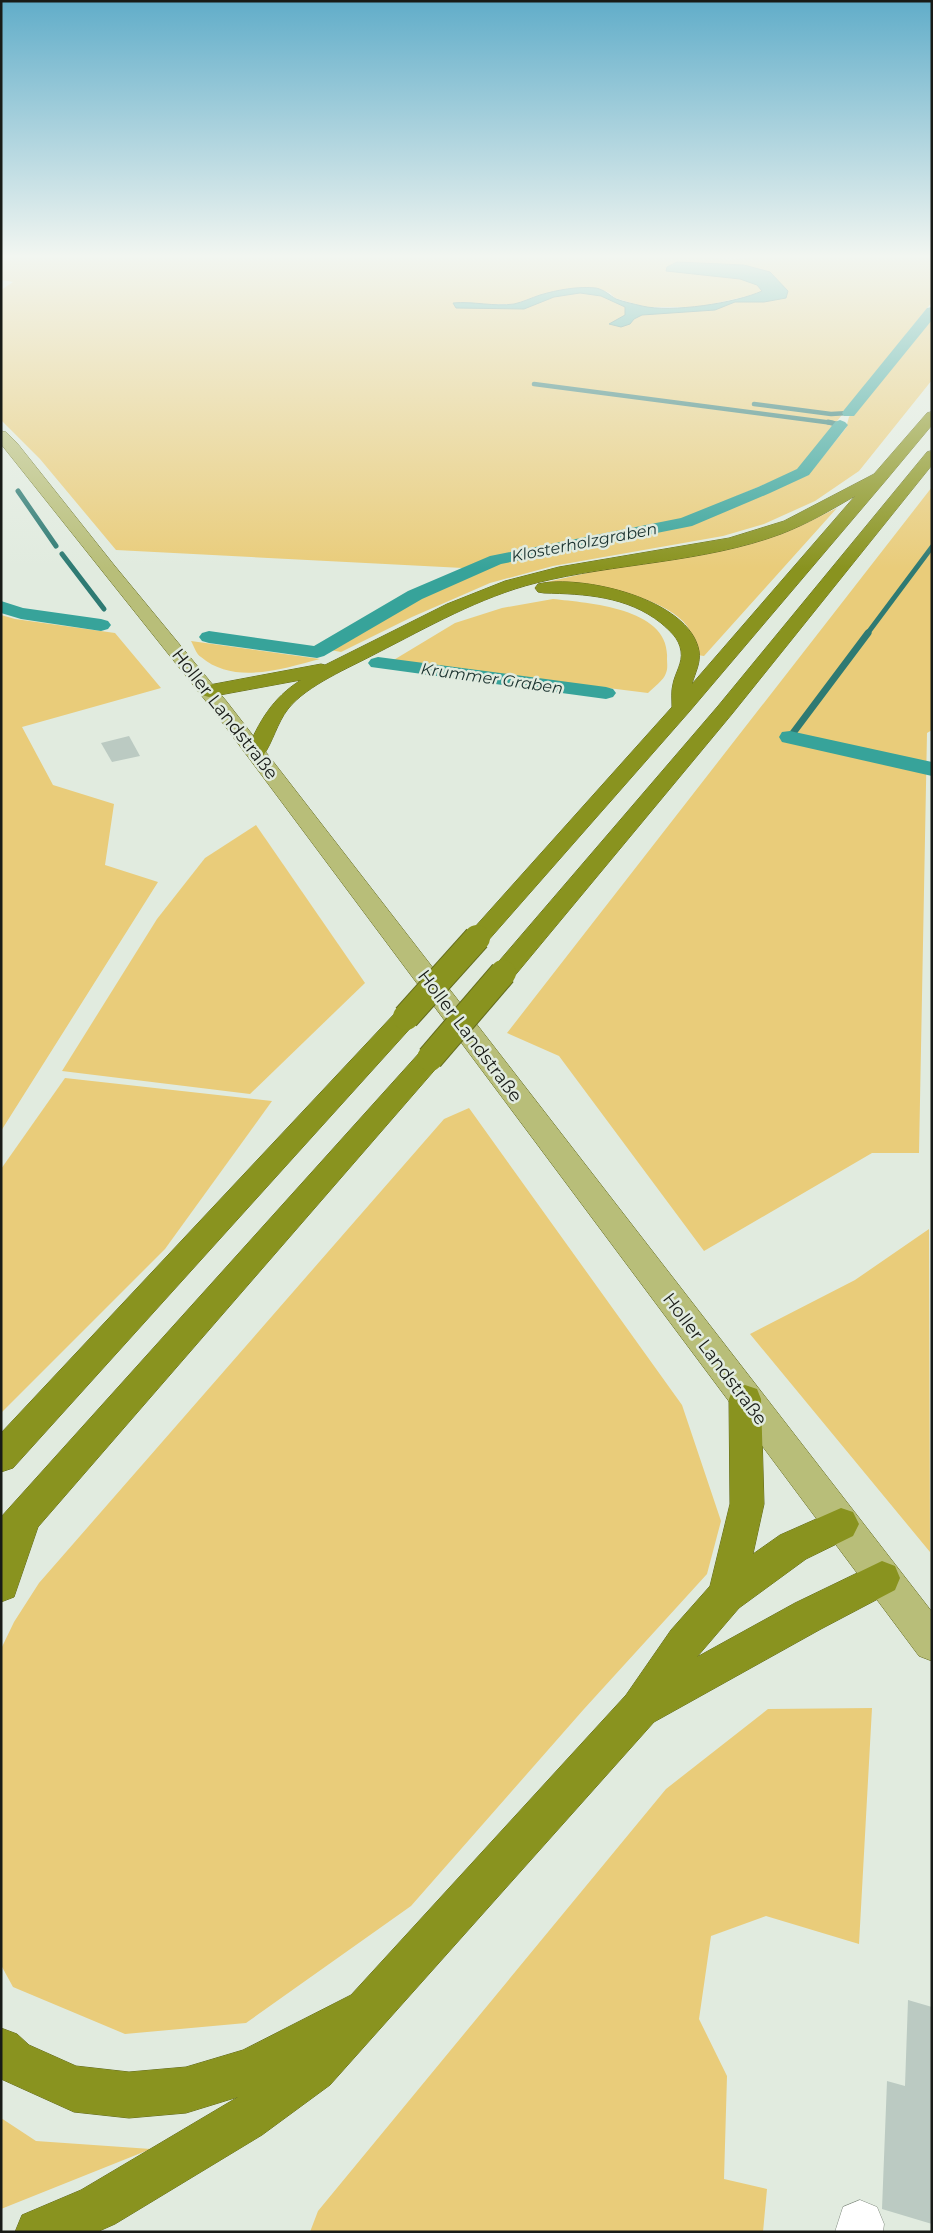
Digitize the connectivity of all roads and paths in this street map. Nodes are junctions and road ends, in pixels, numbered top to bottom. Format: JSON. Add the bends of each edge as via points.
{"nodes":[{"id":1,"x":932,"y":416,"type":"edge"},
{"id":2,"x":1,"y":435,"type":"edge"},
{"id":3,"x":932,"y":455,"type":"edge"},
{"id":4,"x":882,"y":476,"type":"junction"},
{"id":5,"x":476,"y":598,"type":"junction"},
{"id":6,"x":330,"y":669,"type":"junction"},
{"id":7,"x":303,"y":686,"type":"junction"},
{"id":8,"x":215,"y":699,"type":"junction"},
{"id":9,"x":682,"y":708,"type":"junction"},
{"id":10,"x":256,"y":752,"type":"junction"},
{"id":11,"x":745,"y":1400,"type":"junction"},
{"id":12,"x":1,"y":1457,"type":"edge"},
{"id":13,"x":841,"y":1524,"type":"junction"},
{"id":14,"x":12,"y":1531,"type":"edge"},
{"id":15,"x":882,"y":1578,"type":"junction"},
{"id":16,"x":1,"y":1585,"type":"edge"},
{"id":17,"x":726,"y":1595,"type":"junction"},
{"id":18,"x":932,"y":1644,"type":"edge"},
{"id":19,"x":640,"y":1709,"type":"junction"},
{"id":20,"x":372,"y":2008,"type":"junction"},
{"id":21,"x":1,"y":2050,"type":"edge"},
{"id":22,"x":39,"y":2232,"type":"edge"}],
"edges":[{"from":1,"to":4,"type":"highway"},
{"from":2,"to":8,"type":"main road","name":"Holler Landstraße"},
{"from":3,"to":14,"type":"highway","bridge":true,"via":[[725,710],[503,973]]},
{"from":4,"to":5,"type":"highway","via":[[854,488],[804,518],[759,536],[531,578]]},
{"from":4,"to":9,"type":"highway"},
{"from":5,"to":6,"type":"highway"},
{"from":5,"to":9,"type":"highway","via":[[527,589],[577,588],[618,595],[655,610],[679,629],[690,651],[690,663],[682,685]]},
{"from":6,"to":7,"type":"highway"},
{"from":6,"to":8,"type":"highway"},
{"from":7,"to":8,"type":"highway","via":[[262,700]]},
{"from":7,"to":10,"type":"highway","via":[[281,704]]},
{"from":8,"to":10,"type":"main road","name":"Holler Landstraße"},
{"from":9,"to":12,"type":"highway","bridge":true,"via":[[406,1017]]},
{"from":10,"to":11,"type":"main road","name":"Holler Landstraße"},
{"from":11,"to":13,"type":"main road","name":"Holler Landstraße"},
{"from":11,"to":17,"type":"highway","via":[[747,1504]]},
{"from":13,"to":15,"type":"main road","name":"Holler Landstraße"},
{"from":13,"to":17,"type":"highway","via":[[793,1547]]},
{"from":14,"to":16,"type":"highway"},
{"from":15,"to":18,"type":"main road","name":"Holler Landstraße"},
{"from":15,"to":19,"type":"highway"},
{"from":17,"to":19,"type":"highway","via":[[684,1643]]},
{"from":19,"to":20,"type":"highway"},
{"from":20,"to":21,"type":"highway","via":[[251,2070],[186,2090],[129,2094],[74,2089],[13,2061]]},
{"from":20,"to":22,"type":"highway","via":[[314,2069],[246,2119],[98,2207]]}]}
